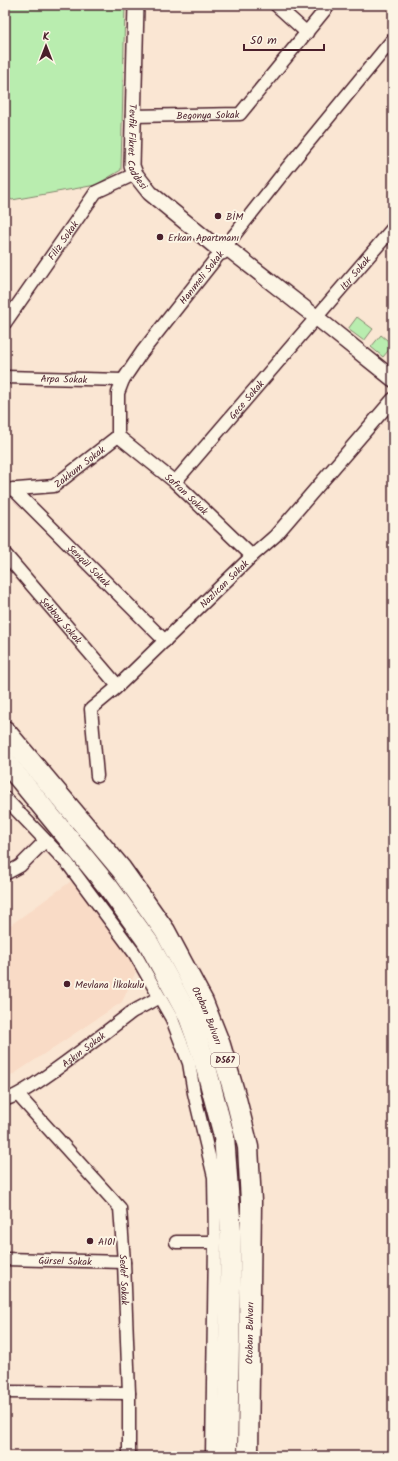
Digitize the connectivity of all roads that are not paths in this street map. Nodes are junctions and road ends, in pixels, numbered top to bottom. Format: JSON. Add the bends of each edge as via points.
{"nodes":[{"id":1,"x":136,"y":5,"type":"edge"},
{"id":2,"x":276,"y":5,"type":"edge"},
{"id":3,"x":329,"y":5,"type":"edge"},
{"id":4,"x":307,"y":33,"type":"junction"},
{"id":5,"x":393,"y":39,"type":"edge"},
{"id":6,"x":132,"y":116,"type":"junction"},
{"id":7,"x":135,"y":174,"type":"junction"},
{"id":8,"x":393,"y":228,"type":"edge"},
{"id":9,"x":224,"y":249,"type":"junction"},
{"id":10,"x":317,"y":318,"type":"junction"},
{"id":11,"x":5,"y":323,"type":"edge"},
{"id":12,"x":5,"y":377,"type":"edge"},
{"id":13,"x":393,"y":378,"type":"edge"},
{"id":14,"x":123,"y":380,"type":"junction"},
{"id":15,"x":393,"y":399,"type":"edge"},
{"id":16,"x":118,"y":436,"type":"junction"},
{"id":17,"x":176,"y":482,"type":"junction"},
{"id":18,"x":9,"y":490,"type":"edge"},
{"id":19,"x":5,"y":554,"type":"edge"},
{"id":20,"x":252,"y":556,"type":"junction"},
{"id":21,"x":165,"y":641,"type":"junction"},
{"id":22,"x":118,"y":686,"type":"junction"},
{"id":23,"x":5,"y":731,"type":"edge"},
{"id":24,"x":5,"y":761,"type":"edge"},
{"id":25,"x":97,"y":776,"type":"dead end"},
{"id":26,"x":6,"y":800,"type":"edge"},
{"id":27,"x":45,"y":841,"type":"junction"},
{"id":28,"x":5,"y":874,"type":"edge"},
{"id":29,"x":160,"y":997,"type":"junction"},
{"id":30,"x":9,"y":1099,"type":"edge"},
{"id":31,"x":176,"y":1242,"type":"dead end"},
{"id":32,"x":215,"y":1242,"type":"junction"},
{"id":33,"x":5,"y":1259,"type":"edge"},
{"id":34,"x":124,"y":1262,"type":"junction"},
{"id":35,"x":5,"y":1392,"type":"edge"},
{"id":36,"x":129,"y":1393,"type":"junction"},
{"id":37,"x":129,"y":1456,"type":"edge"},
{"id":38,"x":212,"y":1456,"type":"edge"},
{"id":39,"x":227,"y":1456,"type":"edge"},
{"id":40,"x":248,"y":1456,"type":"edge"}],
"edges":[{"from":1,"to":6,"type":"street","name":"Tevfik Fikret Caddesi"},
{"from":2,"to":4,"type":"street"},
{"from":3,"to":4,"type":"street","name":"Begonya Sokak"},
{"from":4,"to":6,"type":"street","name":"Begonya Sokak","via":[[240,114]]},
{"from":5,"to":9,"type":"street","name":"Hanımeli Sokak"},
{"from":6,"to":7,"type":"street","name":"Tevfik Fikret Caddesi","via":[[132,166]]},
{"from":7,"to":9,"type":"street","name":"Tevfik Fikret Caddesi","via":[[150,193]]},
{"from":7,"to":11,"type":"street","name":"Filiz Sokak","via":[[96,192]]},
{"from":8,"to":10,"type":"street","name":"Itır Sokak"},
{"from":9,"to":10,"type":"street","name":"Tevfik Fikret Caddesi"},
{"from":9,"to":14,"type":"street","name":"Hanımeli Sokak","via":[[142,352]]},
{"from":10,"to":13,"type":"street","name":"Tevfik Fikret Caddesi"},
{"from":10,"to":17,"type":"street","name":"Gece Sokak"},
{"from":12,"to":14,"type":"street","name":"Arpa Sokak"},
{"from":14,"to":16,"type":"street","name":"Hanımeli Sokak","via":[[118,393]]},
{"from":15,"to":20,"type":"street","name":"Nazlıcan Sokak","via":[[275,536]]},
{"from":16,"to":17,"type":"street","name":"Safran Sokak"},
{"from":16,"to":18,"type":"street","name":"Zakkum Sokak","via":[[54,486]]},
{"from":17,"to":20,"type":"street","name":"Safran Sokak"},
{"from":18,"to":21,"type":"street","name":"Şengül Sokak"},
{"from":19,"to":22,"type":"street","name":"Şebboy Sokak"},
{"from":20,"to":21,"type":"street","name":"Nazlıcan Sokak"},
{"from":21,"to":22,"type":"street","name":"Nazlıcan Sokak"},
{"from":22,"to":25,"type":"street","name":"Nazlıcan Sokak","via":[[91,709]]},
{"from":23,"to":40,"type":"highway","name":"Otoban Bulvarı","number":"D567","via":[[121,869],[166,931],[203,1002],[220,1045],[248,1147],[251,1202]]},
{"from":24,"to":39,"type":"highway","name":"Otoban Bulvarı","number":"D567","via":[[109,888],[148,942],[189,1018],[202,1056],[224,1136],[231,1231]]},
{"from":26,"to":27,"type":"street"},
{"from":27,"to":28,"type":"street","via":[[20,866]]},
{"from":27,"to":29,"type":"street","via":[[68,864],[136,954]]},
{"from":29,"to":30,"type":"street","name":"Aşkın Sokak","via":[[134,1011],[64,1063]]},
{"from":29,"to":32,"type":"street","via":[[172,1019],[189,1063],[214,1177]]},
{"from":30,"to":34,"type":"street","name":"Sedef Sokak","via":[[120,1208]]},
{"from":31,"to":32,"type":"street"},
{"from":32,"to":38,"type":"street"},
{"from":33,"to":34,"type":"street","name":"Gürsel Sokak"},
{"from":34,"to":36,"type":"street","name":"Sedef Sokak"},
{"from":35,"to":36,"type":"street"},
{"from":36,"to":37,"type":"street","name":"Sedef Sokak"}]}
